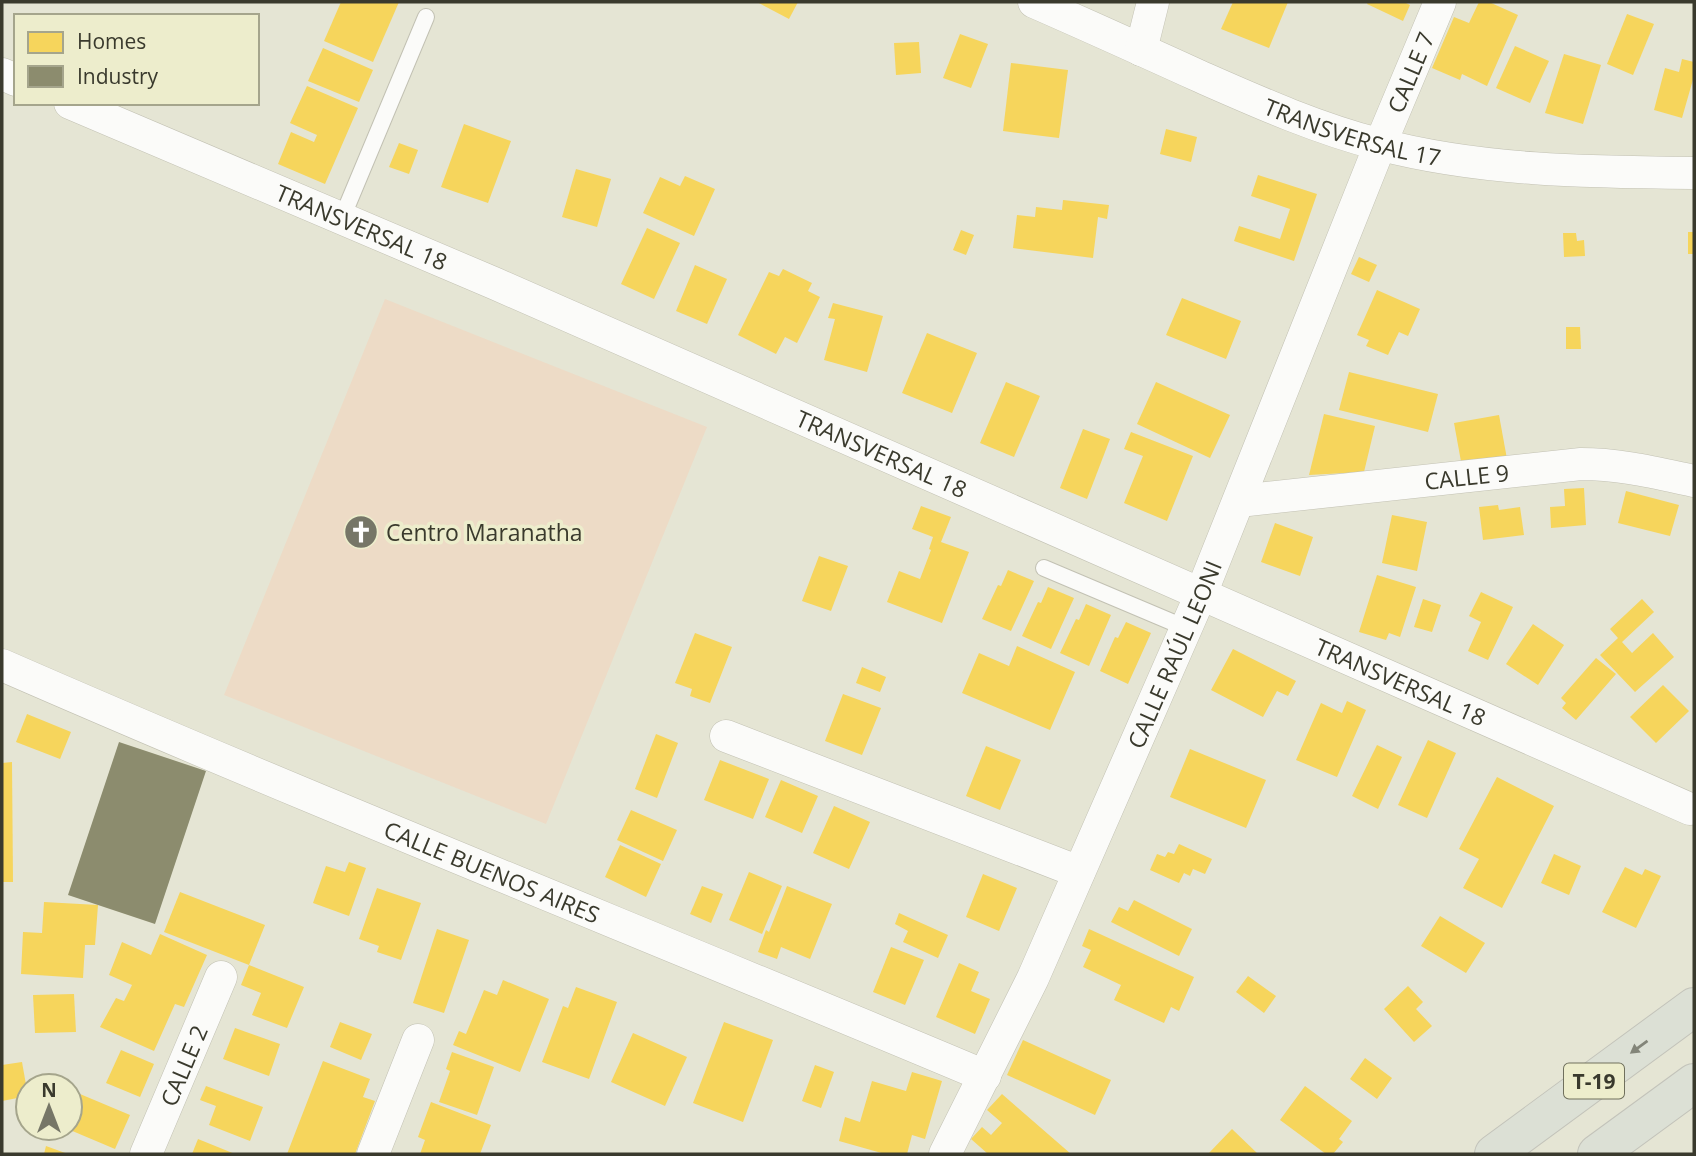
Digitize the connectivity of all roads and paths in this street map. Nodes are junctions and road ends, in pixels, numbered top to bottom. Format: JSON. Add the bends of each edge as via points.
{"nodes":[{"id":1,"x":1034,"y":2,"type":"edge"},
{"id":2,"x":1153,"y":2,"type":"edge"},
{"id":3,"x":1440,"y":2,"type":"edge"},
{"id":4,"x":426,"y":17,"type":"dead end"},
{"id":5,"x":1141,"y":50,"type":"junction"},
{"id":6,"x":75,"y":105,"type":"edge"},
{"id":7,"x":1380,"y":145,"type":"junction"},
{"id":8,"x":1694,"y":173,"type":"edge"},
{"id":9,"x":342,"y":218,"type":"junction"},
{"id":10,"x":1694,"y":481,"type":"edge"},
{"id":11,"x":1239,"y":501,"type":"junction"},
{"id":12,"x":1044,"y":568,"type":"dead end"},
{"id":13,"x":1201,"y":593,"type":"junction"},
{"id":14,"x":1186,"y":628,"type":"junction"},
{"id":15,"x":2,"y":665,"type":"edge"},
{"id":16,"x":726,"y":736,"type":"dead end"},
{"id":17,"x":1690,"y":809,"type":"dead end"},
{"id":18,"x":1079,"y":872,"type":"junction"},
{"id":19,"x":221,"y":977,"type":"dead end"},
{"id":20,"x":1694,"y":1007,"type":"edge"},
{"id":21,"x":418,"y":1040,"type":"dead end"},
{"id":22,"x":985,"y":1076,"type":"junction"},
{"id":23,"x":1694,"y":1083,"type":"edge"},
{"id":24,"x":146,"y":1154,"type":"edge"},
{"id":25,"x":373,"y":1154,"type":"edge"},
{"id":26,"x":945,"y":1154,"type":"edge"},
{"id":27,"x":1493,"y":1154,"type":"edge"},
{"id":28,"x":1597,"y":1154,"type":"edge"}],
"edges":[{"from":1,"to":5,"type":"street","name":"TRANSVERSAL 17"},
{"from":2,"to":5,"type":"street"},
{"from":3,"to":7,"type":"street","name":"CALLE 7"},
{"from":4,"to":9,"type":"lane"},
{"from":5,"to":7,"type":"street","name":"TRANSVERSAL 17","via":[[1276,110]]},
{"from":6,"to":9,"type":"street","name":"TRANSVERSAL 18"},
{"from":7,"to":8,"type":"street","name":"TRANSVERSAL 17","via":[[1505,166]]},
{"from":7,"to":11,"type":"street","name":"CALLE RAÚL LEONI"},
{"from":9,"to":13,"type":"street","name":"TRANSVERSAL 18"},
{"from":10,"to":11,"type":"street","name":"CALLE 9","via":[[1634,468],[1581,464]]},
{"from":11,"to":13,"type":"street","name":"CALLE RAÚL LEONI"},
{"from":12,"to":14,"type":"lane"},
{"from":13,"to":14,"type":"street","name":"CALLE RAÚL LEONI"},
{"from":13,"to":17,"type":"street","name":"TRANSVERSAL 18"},
{"from":14,"to":18,"type":"street","name":"CALLE RAÚL LEONI"},
{"from":15,"to":22,"type":"street","name":"CALLE BUENOS AIRES","via":[[214,758]]},
{"from":16,"to":18,"type":"street"},
{"from":18,"to":22,"type":"street","name":"CALLE RAÚL LEONI"},
{"from":19,"to":24,"type":"street","name":"CALLE 2"},
{"from":20,"to":27,"type":"highway","number":"T-19","one_way":true},
{"from":21,"to":25,"type":"street"},
{"from":22,"to":26,"type":"street","name":"CALLE RAÚL LEONI"},
{"from":23,"to":28,"type":"highway","number":"T-19"}]}
